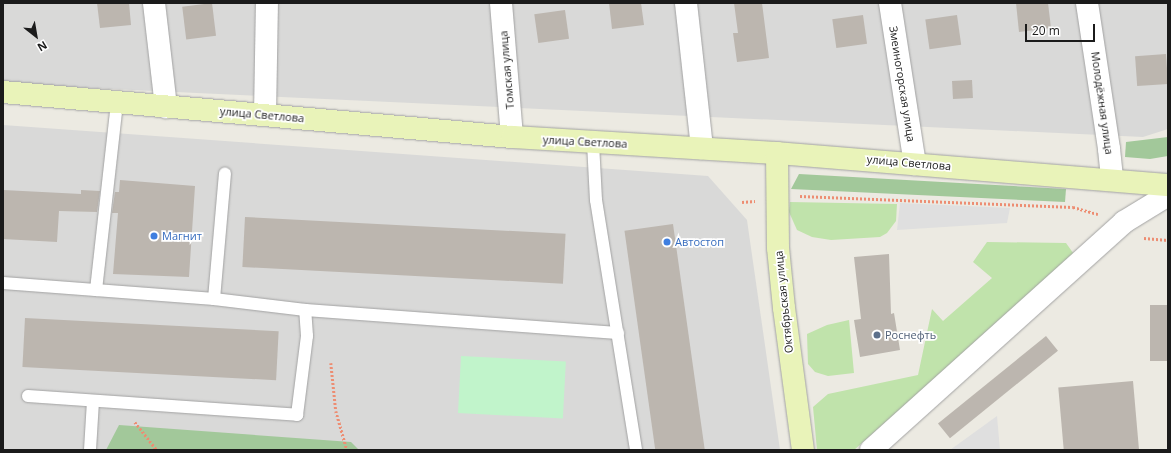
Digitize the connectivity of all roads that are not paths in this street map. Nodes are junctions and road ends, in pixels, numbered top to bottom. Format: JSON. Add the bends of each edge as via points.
{"nodes":[{"id":1,"x":154,"y":3,"type":"edge"},
{"id":2,"x":267,"y":3,"type":"edge"},
{"id":3,"x":501,"y":3,"type":"edge"},
{"id":4,"x":686,"y":3,"type":"edge"},
{"id":5,"x":890,"y":3,"type":"edge"},
{"id":6,"x":1087,"y":3,"type":"edge"},
{"id":7,"x":3,"y":92,"type":"edge"},
{"id":8,"x":117,"y":102,"type":"junction"},
{"id":9,"x":166,"y":107,"type":"junction"},
{"id":10,"x":265,"y":115,"type":"junction"},
{"id":11,"x":512,"y":137,"type":"junction"},
{"id":12,"x":593,"y":143,"type":"junction"},
{"id":13,"x":702,"y":148,"type":"junction"},
{"id":14,"x":777,"y":153,"type":"junction"},
{"id":15,"x":915,"y":164,"type":"junction"},
{"id":16,"x":225,"y":173,"type":"dead end"},
{"id":17,"x":1112,"y":180,"type":"junction"},
{"id":18,"x":1168,"y":185,"type":"edge"},
{"id":19,"x":1168,"y":195,"type":"edge"},
{"id":20,"x":3,"y":283,"type":"edge"},
{"id":21,"x":96,"y":290,"type":"junction"},
{"id":22,"x":214,"y":299,"type":"junction"},
{"id":23,"x":305,"y":310,"type":"junction"},
{"id":24,"x":618,"y":333,"type":"junction"},
{"id":25,"x":28,"y":396,"type":"dead end"},
{"id":26,"x":93,"y":401,"type":"junction"},
{"id":27,"x":90,"y":450,"type":"edge"},
{"id":28,"x":636,"y":450,"type":"edge"},
{"id":29,"x":803,"y":450,"type":"edge"},
{"id":30,"x":872,"y":450,"type":"edge"}],
"edges":[{"from":1,"to":9,"type":"street"},
{"from":2,"to":10,"type":"street"},
{"from":3,"to":11,"type":"street","name":"Томская улица"},
{"from":4,"to":13,"type":"street"},
{"from":5,"to":15,"type":"street","name":"Змеиногорская улица"},
{"from":6,"to":17,"type":"street","name":"Молодёжная улица","via":[[1110,148]]},
{"from":7,"to":8,"type":"main road","name":"улица Светлова"},
{"from":8,"to":9,"type":"main road","name":"улица Светлова"},
{"from":8,"to":21,"type":"lane"},
{"from":9,"to":10,"type":"main road","name":"улица Светлова"},
{"from":10,"to":11,"type":"main road","name":"улица Светлова"},
{"from":11,"to":12,"type":"main road","name":"улица Светлова"},
{"from":12,"to":13,"type":"main road","name":"улица Светлова"},
{"from":12,"to":24,"type":"lane","via":[[596,200]]},
{"from":13,"to":14,"type":"main road","name":"улица Светлова"},
{"from":14,"to":15,"type":"main road","name":"улица Светлова"},
{"from":14,"to":29,"type":"main road","name":"Октябрьская улица","via":[[776,198],[785,326]]},
{"from":15,"to":17,"type":"main road","name":"улица Светлова"},
{"from":16,"to":22,"type":"lane"},
{"from":17,"to":18,"type":"main road","name":"улица Светлова"},
{"from":19,"to":30,"type":"street","via":[[1124,222]]},
{"from":20,"to":21,"type":"lane"},
{"from":21,"to":22,"type":"lane"},
{"from":22,"to":23,"type":"lane"},
{"from":23,"to":24,"type":"lane"},
{"from":23,"to":26,"type":"lane","via":[[307,336],[297,415]]},
{"from":24,"to":28,"type":"lane"},
{"from":25,"to":26,"type":"lane"},
{"from":26,"to":27,"type":"lane"}]}
